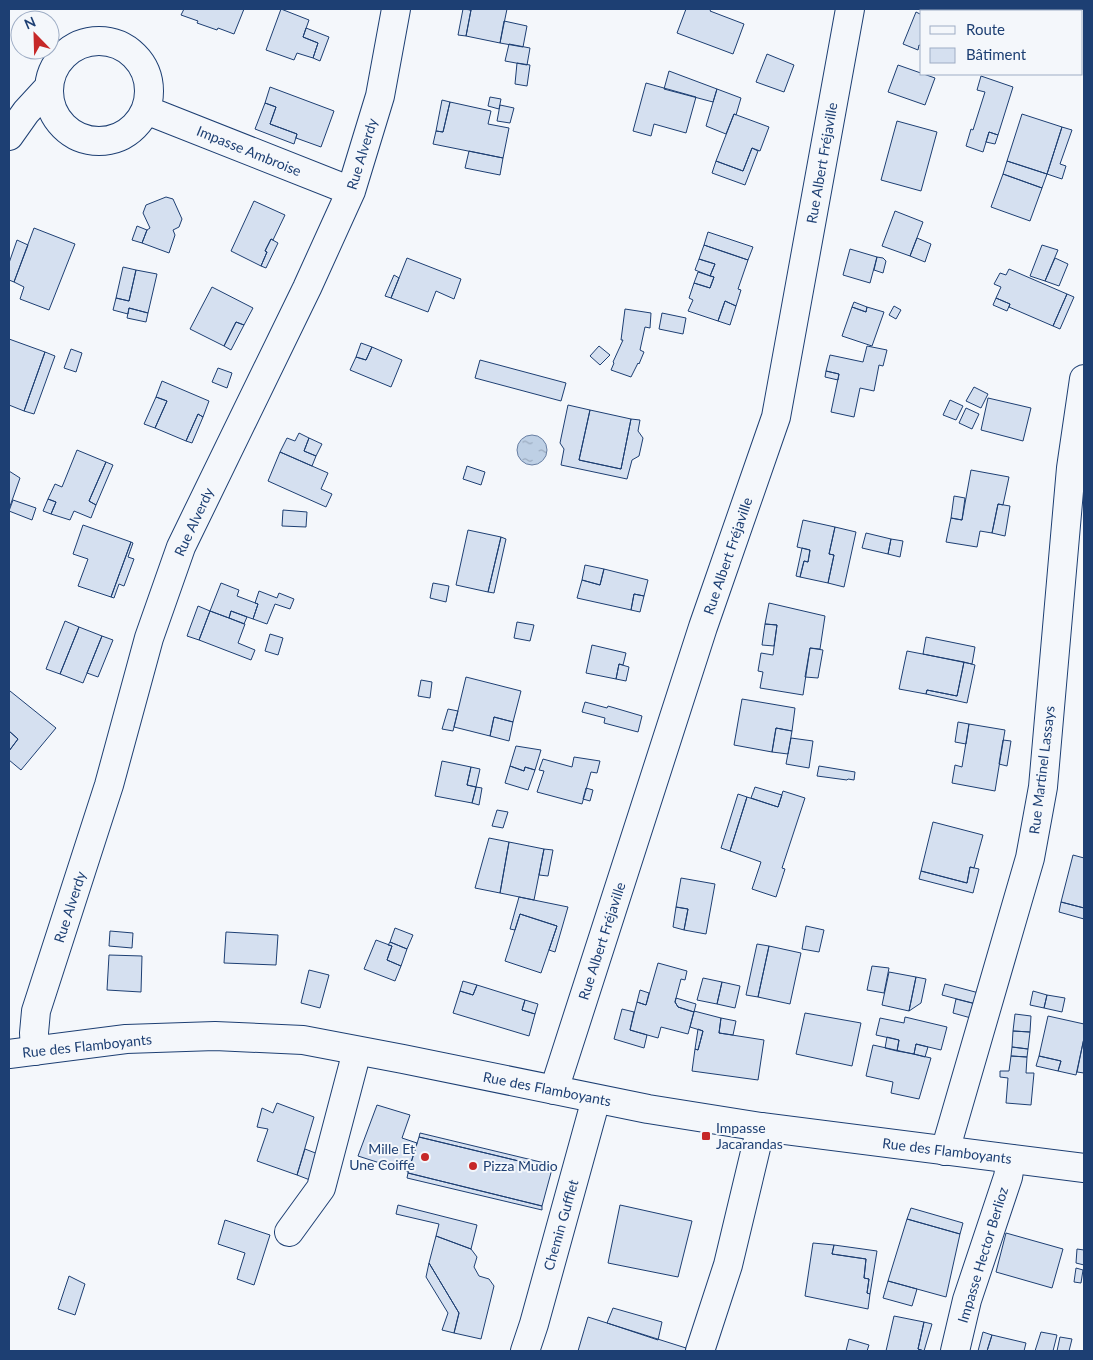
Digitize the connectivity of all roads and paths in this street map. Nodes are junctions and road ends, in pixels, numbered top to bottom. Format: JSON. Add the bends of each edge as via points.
{"nodes":[{"id":1,"x":396,"y":9,"type":"edge"},
{"id":2,"x":850,"y":9,"type":"edge"},
{"id":3,"x":49,"y":87,"type":"junction"},
{"id":4,"x":146,"y":110,"type":"junction"},
{"id":5,"x":9,"y":136,"type":"edge"},
{"id":6,"x":351,"y":191,"type":"junction"},
{"id":7,"x":1084,"y":379,"type":"edge"},
{"id":8,"x":35,"y":1051,"type":"junction"},
{"id":9,"x":357,"y":1051,"type":"junction"},
{"id":10,"x":9,"y":1054,"type":"edge"},
{"id":11,"x":554,"y":1090,"type":"junction"},
{"id":12,"x":596,"y":1099,"type":"junction"},
{"id":13,"x":761,"y":1127,"type":"junction"},
{"id":14,"x":945,"y":1151,"type":"junction"},
{"id":15,"x":1011,"y":1159,"type":"junction"},
{"id":16,"x":1084,"y":1168,"type":"edge"},
{"id":17,"x":289,"y":1232,"type":"dead end"},
{"id":18,"x":525,"y":1351,"type":"edge"},
{"id":19,"x":700,"y":1351,"type":"edge"},
{"id":20,"x":955,"y":1351,"type":"edge"}],
"edges":[{"from":1,"to":6,"type":"street","name":"Rue Alverdy","via":[[380,96]]},
{"from":2,"to":11,"type":"street","name":"Rue Albert Fréjaville","via":[[776,416],[703,627]]},
{"from":3,"to":4,"type":"street","via":[[52,110],[66,130],[80,138],[100,142],[119,138],[135,127]]},
{"from":3,"to":4,"type":"street","via":[[56,64],[64,54],[80,44],[101,40],[119,44],[135,54],[146,71],[150,86]]},
{"from":3,"to":5,"type":"street"},
{"from":4,"to":6,"type":"street","name":"Impasse Ambroise"},
{"from":6,"to":8,"type":"street","name":"Rue Alverdy","via":[[181,547],[148,638],[109,785],[36,1011]]},
{"from":7,"to":14,"type":"street","name":"Rue Martinel Lassays","via":[[1071,468],[1043,787],[1032,849]]},
{"from":8,"to":9,"type":"street","name":"Rue des Flamboyants","via":[[126,1039],[215,1036],[303,1040]]},
{"from":8,"to":10,"type":"street","name":"Rue des Flamboyants"},
{"from":9,"to":11,"type":"street","name":"Rue des Flamboyants"},
{"from":9,"to":17,"type":"street","via":[[320,1188]]},
{"from":11,"to":12,"type":"street","name":"Rue des Flamboyants"},
{"from":12,"to":13,"type":"street","name":"Rue des Flamboyants"},
{"from":12,"to":18,"type":"street","name":"Chemin Gufflet"},
{"from":13,"to":14,"type":"street","name":"Rue des Flamboyants"},
{"from":13,"to":19,"type":"street","via":[[728,1265]]},
{"from":14,"to":15,"type":"street","name":"Rue des Flamboyants"},
{"from":15,"to":16,"type":"street","name":"Rue des Flamboyants"},
{"from":15,"to":20,"type":"street","name":"Impasse Hector Berlioz","via":[[967,1300]]}]}
